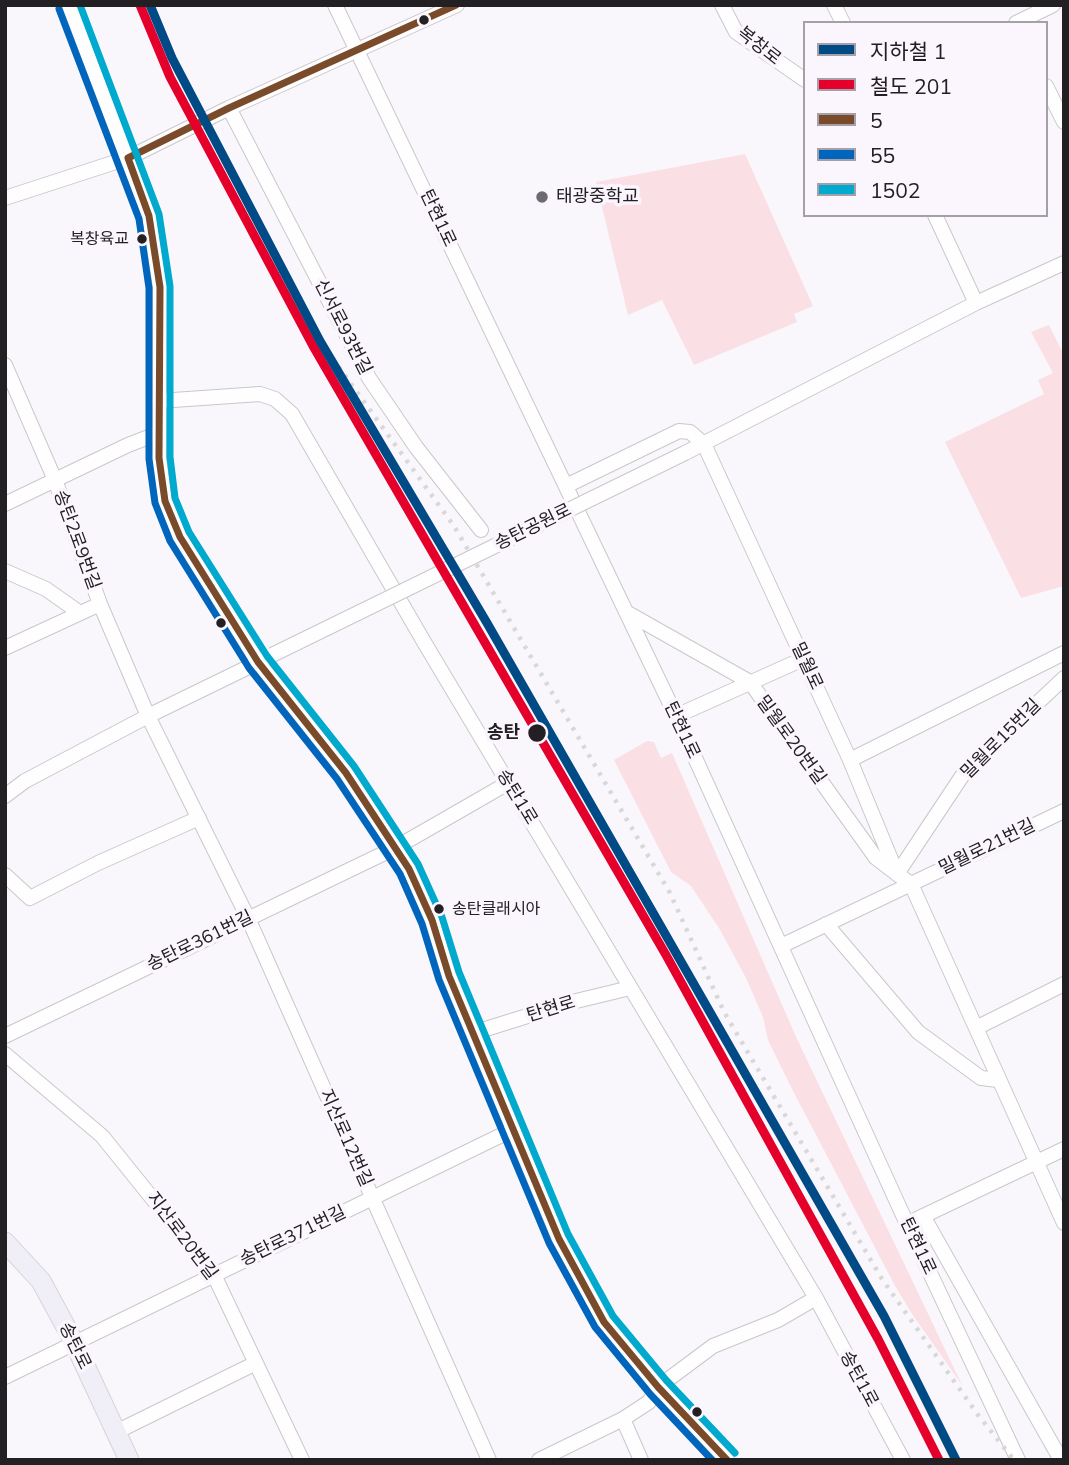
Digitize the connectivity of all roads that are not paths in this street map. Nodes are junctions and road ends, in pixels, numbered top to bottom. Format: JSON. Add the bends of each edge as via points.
{"nodes":[{"id":1,"x":69,"y":5,"type":"edge"},
{"id":2,"x":335,"y":5,"type":"edge"},
{"id":3,"x":457,"y":5,"type":"edge"},
{"id":4,"x":722,"y":5,"type":"edge"},
{"id":5,"x":834,"y":5,"type":"edge"},
{"id":6,"x":1053,"y":5,"type":"edge"},
{"id":7,"x":842,"y":21,"type":"edge"},
{"id":8,"x":1020,"y":21,"type":"edge"},
{"id":9,"x":358,"y":50,"type":"junction"},
{"id":10,"x":803,"y":79,"type":"edge"},
{"id":11,"x":1048,"y":90,"type":"edge"},
{"id":12,"x":223,"y":111,"type":"junction"},
{"id":13,"x":1064,"y":122,"type":"edge"},
{"id":14,"x":128,"y":158,"type":"junction"},
{"id":15,"x":5,"y":198,"type":"edge"},
{"id":16,"x":936,"y":217,"type":"edge"},
{"id":17,"x":1064,"y":263,"type":"edge"},
{"id":18,"x":976,"y":303,"type":"junction"},
{"id":19,"x":5,"y":365,"type":"edge"},
{"id":20,"x":159,"y":401,"type":"junction"},
{"id":21,"x":159,"y":433,"type":"junction"},
{"id":22,"x":704,"y":444,"type":"junction"},
{"id":23,"x":55,"y":480,"type":"junction"},
{"id":24,"x":566,"y":486,"type":"junction"},
{"id":25,"x":5,"y":503,"type":"edge"},
{"id":26,"x":481,"y":530,"type":"dead end"},
{"id":27,"x":5,"y":571,"type":"edge"},
{"id":28,"x":100,"y":604,"type":"junction"},
{"id":29,"x":625,"y":612,"type":"junction"},
{"id":30,"x":80,"y":614,"type":"junction"},
{"id":31,"x":5,"y":648,"type":"edge"},
{"id":32,"x":1064,"y":653,"type":"edge"},
{"id":33,"x":803,"y":659,"type":"junction"},
{"id":34,"x":258,"y":662,"type":"junction"},
{"id":35,"x":1064,"y":678,"type":"edge"},
{"id":36,"x":750,"y":682,"type":"junction"},
{"id":37,"x":148,"y":716,"type":"junction"},
{"id":38,"x":676,"y":716,"type":"junction"},
{"id":39,"x":850,"y":760,"type":"junction"},
{"id":40,"x":509,"y":783,"type":"junction"},
{"id":41,"x":5,"y":796,"type":"edge"},
{"id":42,"x":1064,"y":811,"type":"edge"},
{"id":43,"x":199,"y":818,"type":"junction"},
{"id":44,"x":395,"y":848,"type":"junction"},
{"id":45,"x":897,"y":874,"type":"junction"},
{"id":46,"x":5,"y":875,"type":"edge"},
{"id":47,"x":911,"y":884,"type":"junction"},
{"id":48,"x":248,"y":918,"type":"junction"},
{"id":49,"x":826,"y":924,"type":"junction"},
{"id":50,"x":781,"y":946,"type":"junction"},
{"id":51,"x":1064,"y":984,"type":"edge"},
{"id":52,"x":629,"y":988,"type":"junction"},
{"id":53,"x":976,"y":1028,"type":"junction"},
{"id":54,"x":473,"y":1033,"type":"junction"},
{"id":55,"x":5,"y":1036,"type":"edge"},
{"id":56,"x":5,"y":1054,"type":"edge"},
{"id":57,"x":998,"y":1080,"type":"junction"},
{"id":58,"x":513,"y":1130,"type":"junction"},
{"id":59,"x":1064,"y":1149,"type":"edge"},
{"id":60,"x":1036,"y":1163,"type":"junction"},
{"id":61,"x":372,"y":1196,"type":"junction"},
{"id":62,"x":923,"y":1216,"type":"junction"},
{"id":63,"x":1064,"y":1223,"type":"edge"},
{"id":64,"x":907,"y":1224,"type":"junction"},
{"id":65,"x":5,"y":1242,"type":"edge"},
{"id":66,"x":214,"y":1275,"type":"junction"},
{"id":67,"x":816,"y":1298,"type":"junction"},
{"id":68,"x":74,"y":1342,"type":"junction"},
{"id":69,"x":256,"y":1363,"type":"junction"},
{"id":70,"x":5,"y":1377,"type":"edge"},
{"id":71,"x":658,"y":1387,"type":"junction"},
{"id":72,"x":623,"y":1419,"type":"junction"},
{"id":73,"x":116,"y":1432,"type":"junction"},
{"id":74,"x":129,"y":1460,"type":"edge"},
{"id":75,"x":302,"y":1460,"type":"edge"},
{"id":76,"x":489,"y":1460,"type":"edge"},
{"id":77,"x":540,"y":1460,"type":"edge"},
{"id":78,"x":641,"y":1460,"type":"edge"},
{"id":79,"x":727,"y":1460,"type":"edge"},
{"id":80,"x":903,"y":1460,"type":"edge"},
{"id":81,"x":1018,"y":1460,"type":"edge"},
{"id":82,"x":1061,"y":1460,"type":"edge"}],
"edges":[{"from":1,"to":14,"type":"street"},
{"from":2,"to":9,"type":"street","name":"탄현1로"},
{"from":3,"to":9,"type":"street"},
{"from":4,"to":10,"type":"street","name":"복창로","via":[[736,32]]},
{"from":5,"to":7,"type":"street"},
{"from":6,"to":8,"type":"street"},
{"from":9,"to":12,"type":"street"},
{"from":9,"to":24,"type":"street","name":"탄현1로"},
{"from":11,"to":13,"type":"street"},
{"from":12,"to":14,"type":"street"},
{"from":12,"to":26,"type":"street","name":"신서로93번길","via":[[369,378]]},
{"from":14,"to":15,"type":"street"},
{"from":14,"to":20,"type":"street","via":[[149,216],[160,287]]},
{"from":16,"to":18,"type":"street"},
{"from":17,"to":18,"type":"street","name":"송탄공원로"},
{"from":18,"to":22,"type":"street","name":"송탄공원로"},
{"from":19,"to":23,"type":"street","name":"송탄2로9번길"},
{"from":20,"to":21,"type":"street"},
{"from":20,"to":40,"type":"street","name":"송탄1로","via":[[260,394],[275,399],[292,414]]},
{"from":21,"to":23,"type":"street"},
{"from":21,"to":34,"type":"street","via":[[165,501],[180,537]]},
{"from":22,"to":24,"type":"street","via":[[690,432],[679,431]]},
{"from":22,"to":33,"type":"street","name":"밀월로"},
{"from":22,"to":34,"type":"street","name":"송탄공원로","bridge":true},
{"from":23,"to":25,"type":"street"},
{"from":23,"to":28,"type":"street","name":"송탄2로9번길"},
{"from":24,"to":29,"type":"street","name":"탄현1로"},
{"from":27,"to":30,"type":"street","via":[[46,589]]},
{"from":28,"to":30,"type":"street"},
{"from":28,"to":37,"type":"street","name":"송탄2로9번길"},
{"from":29,"to":36,"type":"street","name":"밀월로20번길"},
{"from":29,"to":38,"type":"street","name":"탄현1로"},
{"from":30,"to":31,"type":"street"},
{"from":32,"to":39,"type":"street","name":"밀월로15번길"},
{"from":33,"to":36,"type":"street"},
{"from":33,"to":39,"type":"street","name":"밀월로"},
{"from":34,"to":37,"type":"street","name":"송탄공원로"},
{"from":34,"to":44,"type":"street","via":[[346,773]]},
{"from":35,"to":45,"type":"street","name":"밀월로15번길","via":[[966,770]]},
{"from":36,"to":38,"type":"street"},
{"from":36,"to":45,"type":"street","name":"밀월로20번길","via":[[876,858]]},
{"from":37,"to":41,"type":"street","name":"송탄공원로"},
{"from":37,"to":43,"type":"street","name":"지산로12번길"},
{"from":38,"to":50,"type":"street","name":"탄현1로"},
{"from":39,"to":45,"type":"street","name":"밀월로"},
{"from":40,"to":44,"type":"street"},
{"from":40,"to":52,"type":"street","name":"송탄1로"},
{"from":42,"to":47,"type":"street","name":"밀월로21번길"},
{"from":43,"to":46,"type":"street","via":[[30,898]]},
{"from":43,"to":48,"type":"street","name":"지산로12번길"},
{"from":44,"to":48,"type":"street","name":"송탄로361번길"},
{"from":44,"to":54,"type":"street","via":[[432,920]]},
{"from":45,"to":47,"type":"street"},
{"from":47,"to":49,"type":"street"},
{"from":47,"to":53,"type":"street"},
{"from":48,"to":55,"type":"street","name":"송탄로361번길"},
{"from":48,"to":61,"type":"street","name":"지산로12번길"},
{"from":49,"to":50,"type":"street"},
{"from":49,"to":57,"type":"street","via":[[918,1032],[981,1078]]},
{"from":50,"to":64,"type":"street","name":"탄현1로"},
{"from":51,"to":53,"type":"street"},
{"from":52,"to":54,"type":"street","name":"탄현로"},
{"from":52,"to":67,"type":"street","name":"송탄1로"},
{"from":53,"to":57,"type":"street"},
{"from":54,"to":58,"type":"street"},
{"from":56,"to":66,"type":"street","name":"지산로20번길","via":[[102,1136]]},
{"from":57,"to":60,"type":"street"},
{"from":58,"to":61,"type":"street","name":"송탄로371번길"},
{"from":58,"to":71,"type":"street","via":[[559,1239],[604,1322]]},
{"from":59,"to":60,"type":"street"},
{"from":60,"to":62,"type":"street"},
{"from":60,"to":63,"type":"street"},
{"from":61,"to":66,"type":"street","name":"송탄로371번길"},
{"from":61,"to":76,"type":"street","name":"지산로12번길"},
{"from":62,"to":64,"type":"street"},
{"from":62,"to":82,"type":"street"},
{"from":64,"to":81,"type":"street","name":"탄현1로"},
{"from":65,"to":68,"type":"main road","name":"송탄로","via":[[41,1280]]},
{"from":66,"to":68,"type":"street","name":"송탄로371번길"},
{"from":66,"to":69,"type":"street","name":"지산로20번길"},
{"from":67,"to":71,"type":"street","via":[[778,1320],[713,1346]]},
{"from":67,"to":80,"type":"street","name":"송탄1로"},
{"from":68,"to":70,"type":"street","name":"송탄로371번길"},
{"from":68,"to":73,"type":"main road","name":"송탄로"},
{"from":69,"to":73,"type":"street"},
{"from":69,"to":75,"type":"street","name":"지산로20번길"},
{"from":71,"to":72,"type":"street","via":[[649,1402]]},
{"from":71,"to":79,"type":"street"},
{"from":72,"to":77,"type":"street"},
{"from":72,"to":78,"type":"street"},
{"from":73,"to":74,"type":"main road","name":"송탄로"}]}
